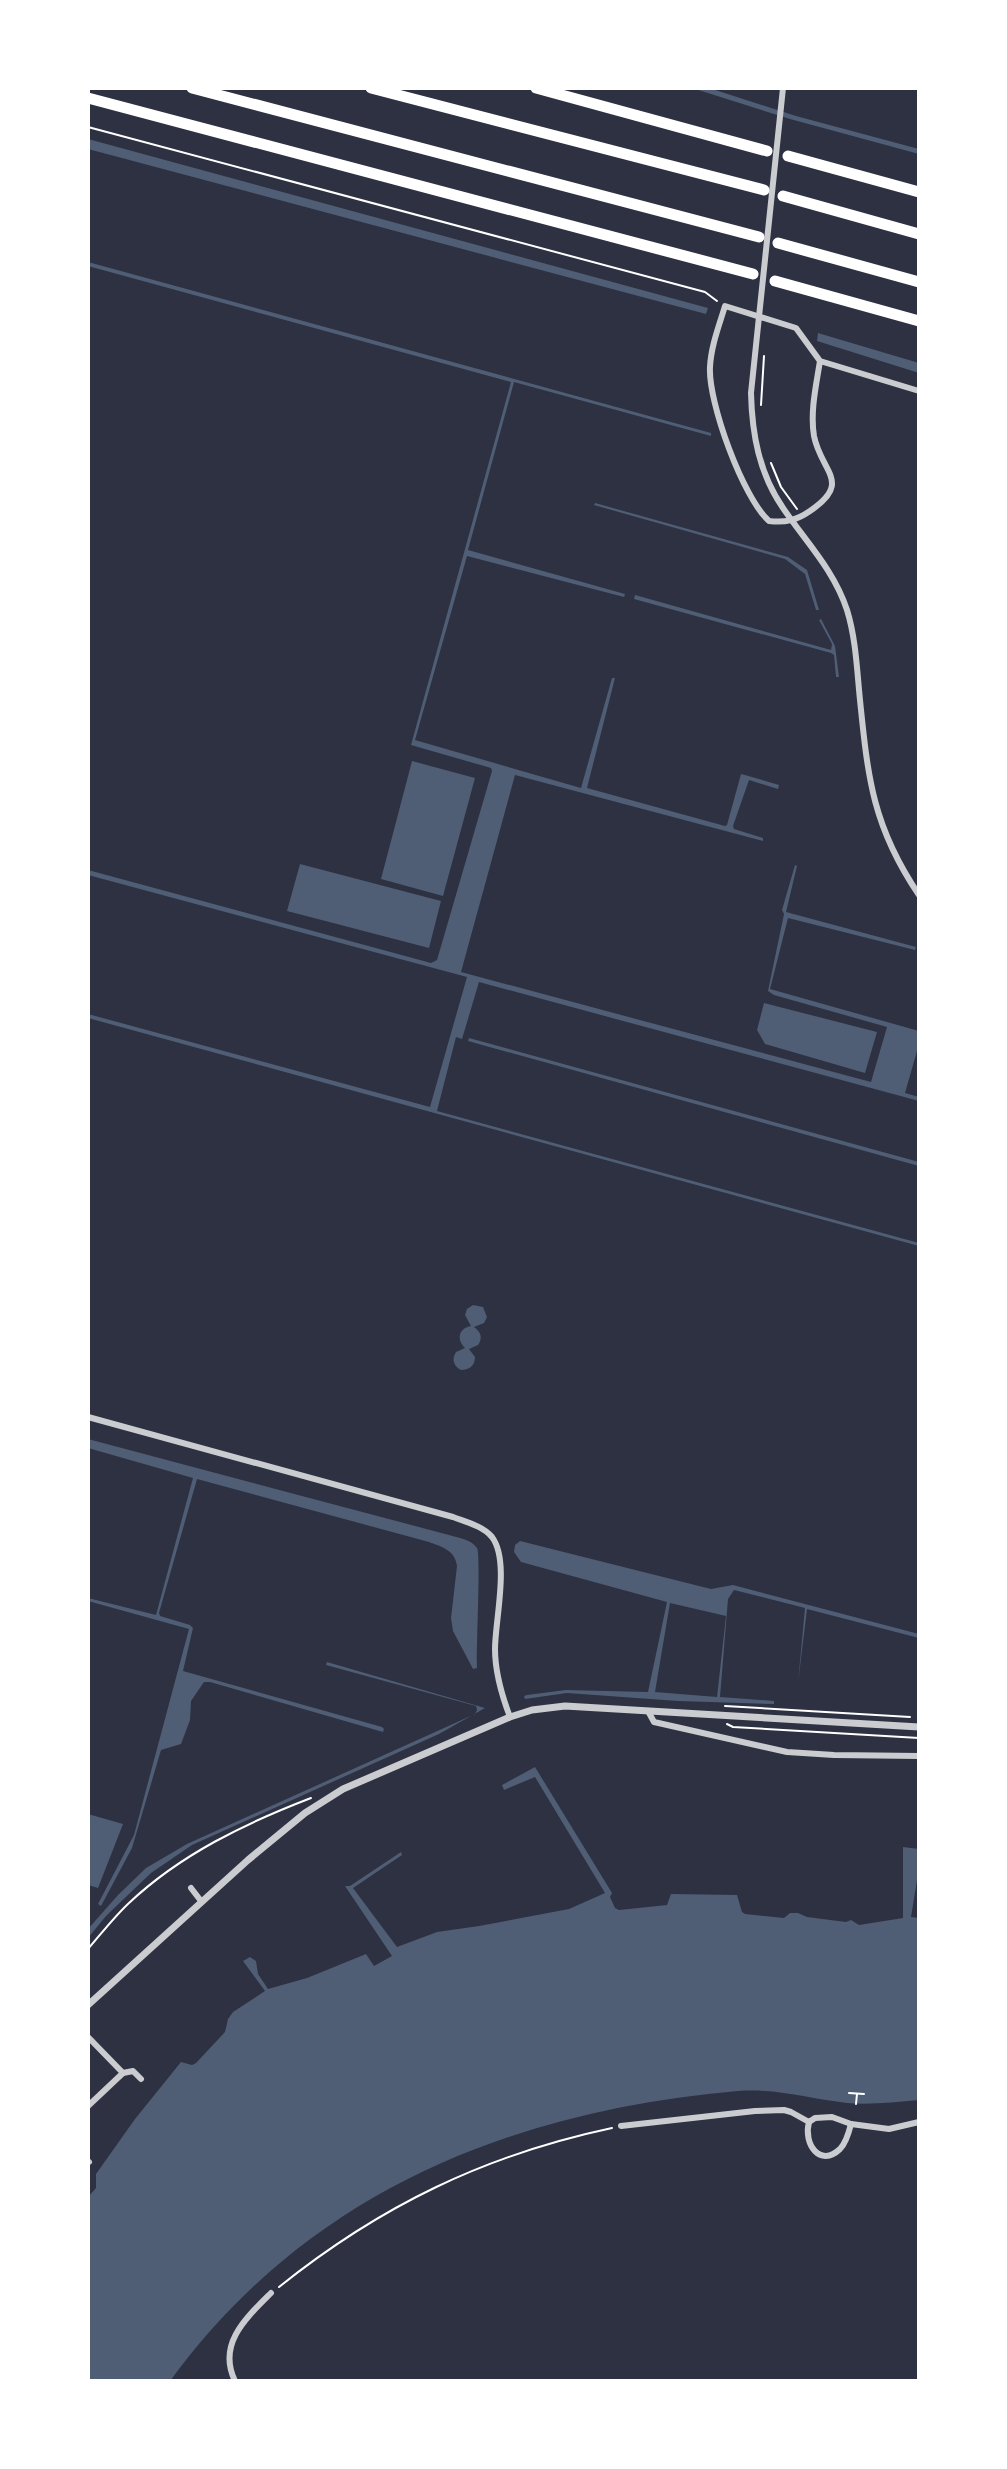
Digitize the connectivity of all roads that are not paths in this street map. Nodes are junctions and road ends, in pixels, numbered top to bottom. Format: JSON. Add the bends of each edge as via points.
{"nodes":[{"id":1,"x":192,"y":88,"type":"edge"},
{"id":2,"x":371,"y":88,"type":"edge"},
{"id":3,"x":536,"y":88,"type":"edge"},
{"id":4,"x":783,"y":89,"type":"edge"},
{"id":5,"x":88,"y":98,"type":"edge"},
{"id":6,"x":767,"y":151,"type":"dead end"},
{"id":7,"x":788,"y":156,"type":"dead end"},
{"id":8,"x":764,"y":190,"type":"dead end"},
{"id":9,"x":919,"y":192,"type":"edge"},
{"id":10,"x":783,"y":196,"type":"dead end"},
{"id":11,"x":919,"y":234,"type":"edge"},
{"id":12,"x":759,"y":237,"type":"dead end"},
{"id":13,"x":778,"y":243,"type":"dead end"},
{"id":14,"x":753,"y":274,"type":"dead end"},
{"id":15,"x":775,"y":281,"type":"dead end"},
{"id":16,"x":919,"y":282,"type":"edge"},
{"id":17,"x":919,"y":321,"type":"edge"},
{"id":18,"x":820,"y":361,"type":"junction"},
{"id":19,"x":919,"y":391,"type":"edge"},
{"id":20,"x":793,"y":521,"type":"junction"},
{"id":21,"x":919,"y":895,"type":"edge"},
{"id":22,"x":88,"y":1417,"type":"edge"},
{"id":23,"x":648,"y":1711,"type":"junction"},
{"id":24,"x":510,"y":1717,"type":"junction"},
{"id":25,"x":919,"y":1727,"type":"edge"},
{"id":26,"x":919,"y":1756,"type":"edge"},
{"id":27,"x":191,"y":1888,"type":"dead end"},
{"id":28,"x":201,"y":1901,"type":"junction"},
{"id":29,"x":88,"y":2005,"type":"edge"},
{"id":30,"x":88,"y":2037,"type":"edge"},
{"id":31,"x":123,"y":2073,"type":"junction"},
{"id":32,"x":141,"y":2079,"type":"dead end"},
{"id":33,"x":88,"y":2106,"type":"edge"},
{"id":34,"x":809,"y":2122,"type":"junction"},
{"id":35,"x":919,"y":2122,"type":"edge"},
{"id":36,"x":851,"y":2124,"type":"junction"},
{"id":37,"x":621,"y":2126,"type":"road end"},
{"id":38,"x":271,"y":2293,"type":"road end"},
{"id":39,"x":235,"y":2381,"type":"edge"}],
"edges":[{"from":1,"to":12,"type":"highway"},
{"from":2,"to":8,"type":"highway"},
{"from":3,"to":6,"type":"highway"},
{"from":4,"to":20,"type":"street","via":[[751,421],[764,472]]},
{"from":5,"to":14,"type":"highway"},
{"from":7,"to":9,"type":"highway"},
{"from":10,"to":11,"type":"highway"},
{"from":13,"to":16,"type":"highway"},
{"from":15,"to":17,"type":"highway"},
{"from":18,"to":19,"type":"street"},
{"from":18,"to":20,"type":"street","via":[[812,417],[832,483],[828,499]]},
{"from":18,"to":20,"type":"street","via":[[796,328],[725,306],[710,367],[722,429],[766,519]]},
{"from":20,"to":21,"type":"street","via":[[830,573],[846,609],[878,816]]},
{"from":22,"to":24,"type":"street","via":[[480,1528],[498,1550],[495,1653]]},
{"from":23,"to":24,"type":"street","via":[[565,1706]]},
{"from":23,"to":25,"type":"street"},
{"from":23,"to":26,"type":"street","via":[[654,1722],[787,1752]]},
{"from":24,"to":28,"type":"street","via":[[325,1799]]},
{"from":27,"to":28,"type":"street"},
{"from":28,"to":29,"type":"street"},
{"from":30,"to":31,"type":"street"},
{"from":31,"to":32,"type":"street","via":[[133,2071]]},
{"from":31,"to":33,"type":"street"},
{"from":34,"to":36,"type":"street","via":[[832,2117]]},
{"from":34,"to":36,"type":"street","via":[[811,2148],[831,2155],[840,2150]]},
{"from":34,"to":37,"type":"street","via":[[784,2110]]},
{"from":35,"to":36,"type":"street","via":[[889,2129]]},
{"from":38,"to":39,"type":"street","via":[[231,2345],[228,2361]]}]}
